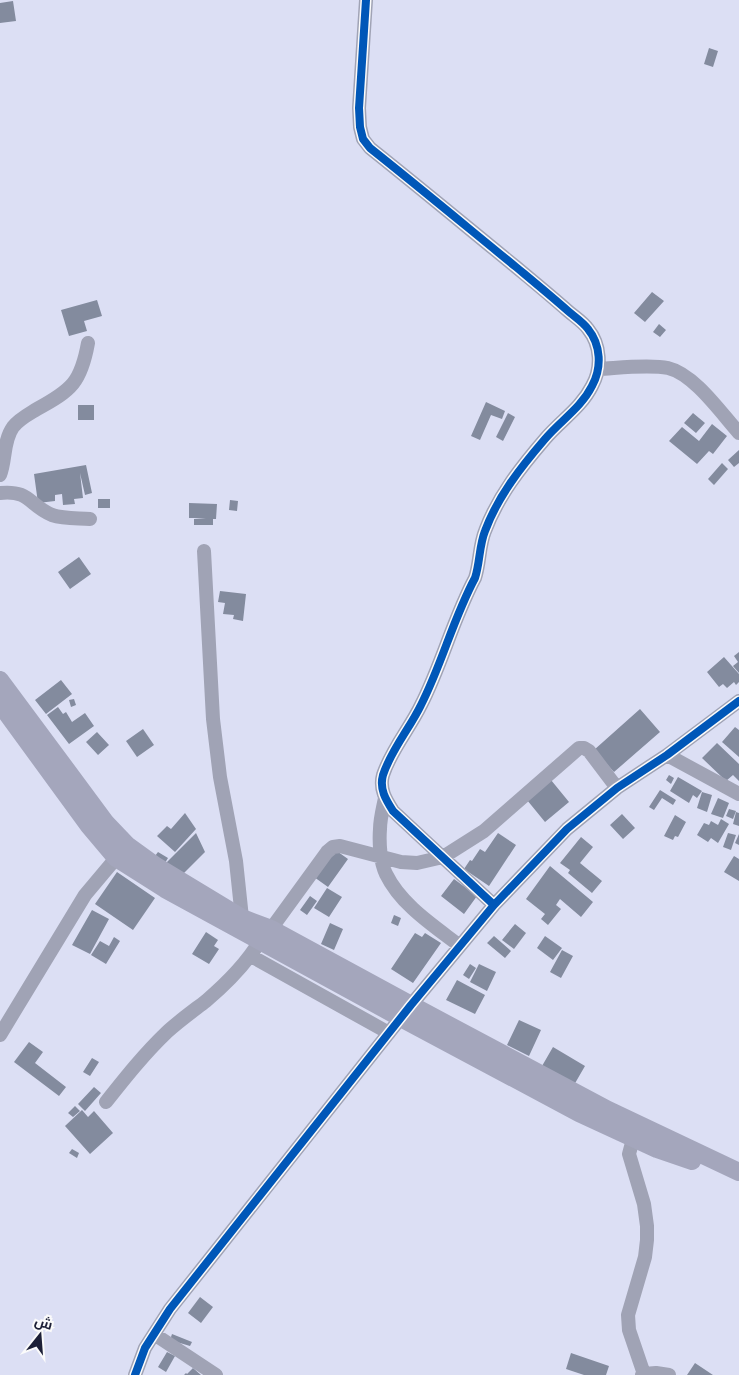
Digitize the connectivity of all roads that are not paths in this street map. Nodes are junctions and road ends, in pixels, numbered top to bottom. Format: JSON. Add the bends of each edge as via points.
{"nodes":[{"id":1,"x":366,"y":0,"type":"edge"},
{"id":2,"x":88,"y":342,"type":"dead end"},
{"id":3,"x":598,"y":369,"type":"junction"},
{"id":4,"x":739,"y":433,"type":"edge"},
{"id":5,"x":0,"y":475,"type":"edge"},
{"id":6,"x":0,"y":493,"type":"edge"},
{"id":7,"x":90,"y":519,"type":"dead end"},
{"id":8,"x":204,"y":552,"type":"dead end"},
{"id":9,"x":0,"y":680,"type":"edge"},
{"id":10,"x":739,"y":701,"type":"edge"},
{"id":11,"x":0,"y":704,"type":"edge"},
{"id":12,"x":667,"y":755,"type":"junction"},
{"id":13,"x":617,"y":788,"type":"junction"},
{"id":14,"x":739,"y":794,"type":"edge"},
{"id":15,"x":385,"y":798,"type":"junction"},
{"id":16,"x":127,"y":845,"type":"junction"},
{"id":17,"x":116,"y":858,"type":"junction"},
{"id":18,"x":383,"y":858,"type":"junction"},
{"id":19,"x":443,"y":858,"type":"junction"},
{"id":20,"x":494,"y":905,"type":"junction"},
{"id":21,"x":242,"y":918,"type":"junction"},
{"id":22,"x":266,"y":935,"type":"junction"},
{"id":23,"x":460,"y":946,"type":"junction"},
{"id":24,"x":251,"y":956,"type":"junction"},
{"id":25,"x":406,"y":1012,"type":"junction"},
{"id":26,"x":389,"y":1033,"type":"junction"},
{"id":27,"x":0,"y":1035,"type":"edge"},
{"id":28,"x":106,"y":1102,"type":"dead end"},
{"id":29,"x":635,"y":1131,"type":"junction"},
{"id":30,"x":739,"y":1172,"type":"edge"},
{"id":31,"x":739,"y":1179,"type":"edge"},
{"id":32,"x":154,"y":1334,"type":"junction"},
{"id":33,"x":643,"y":1374,"type":"edge"},
{"id":34,"x":135,"y":1375,"type":"edge"},
{"id":35,"x":216,"y":1375,"type":"edge"},
{"id":36,"x":669,"y":1375,"type":"edge"}],
"edges":[{"from":1,"to":3,"type":"street","via":[[359,108],[363,139],[588,328],[599,355]]},
{"from":2,"to":5,"type":"street","via":[[85,362],[72,386],[12,428]]},
{"from":3,"to":4,"type":"street","via":[[656,367],[682,373]]},
{"from":3,"to":15,"type":"street","via":[[586,396],[546,438],[506,488],[496,506],[485,530],[475,578],[422,705],[383,776]]},
{"from":6,"to":7,"type":"street","via":[[20,493],[45,511],[63,518]]},
{"from":8,"to":21,"type":"street","via":[[220,777],[236,861]]},
{"from":9,"to":16,"type":"main road","via":[[100,816]]},
{"from":10,"to":12,"type":"street"},
{"from":11,"to":17,"type":"main road"},
{"from":12,"to":13,"type":"street"},
{"from":12,"to":14,"type":"street"},
{"from":13,"to":19,"type":"street","via":[[589,751],[579,748],[484,831]]},
{"from":13,"to":20,"type":"street","via":[[567,829]]},
{"from":15,"to":18,"type":"street","via":[[380,827]]},
{"from":15,"to":19,"type":"street","via":[[392,811]]},
{"from":16,"to":17,"type":"street"},
{"from":16,"to":21,"type":"main road"},
{"from":17,"to":22,"type":"main road","via":[[165,889]]},
{"from":17,"to":27,"type":"street","via":[[85,895]]},
{"from":18,"to":19,"type":"street","via":[[417,863]]},
{"from":18,"to":22,"type":"street","via":[[333,847]]},
{"from":18,"to":23,"type":"street","via":[[385,873],[399,893],[414,910]]},
{"from":19,"to":20,"type":"street"},
{"from":20,"to":23,"type":"street"},
{"from":21,"to":22,"type":"main road"},
{"from":22,"to":24,"type":"street"},
{"from":22,"to":25,"type":"main road"},
{"from":23,"to":25,"type":"street"},
{"from":24,"to":26,"type":"street"},
{"from":24,"to":28,"type":"street","via":[[208,999],[148,1050]]},
{"from":25,"to":26,"type":"street"},
{"from":25,"to":29,"type":"main road","via":[[579,1112]]},
{"from":26,"to":32,"type":"street","via":[[170,1309]]},
{"from":29,"to":30,"type":"main road"},
{"from":29,"to":31,"type":"main road","via":[[657,1149]]},
{"from":29,"to":33,"type":"street","via":[[629,1154],[644,1204],[647,1240],[628,1316],[629,1330]]},
{"from":32,"to":34,"type":"street"},
{"from":32,"to":35,"type":"street"},
{"from":33,"to":36,"type":"street"}]}
